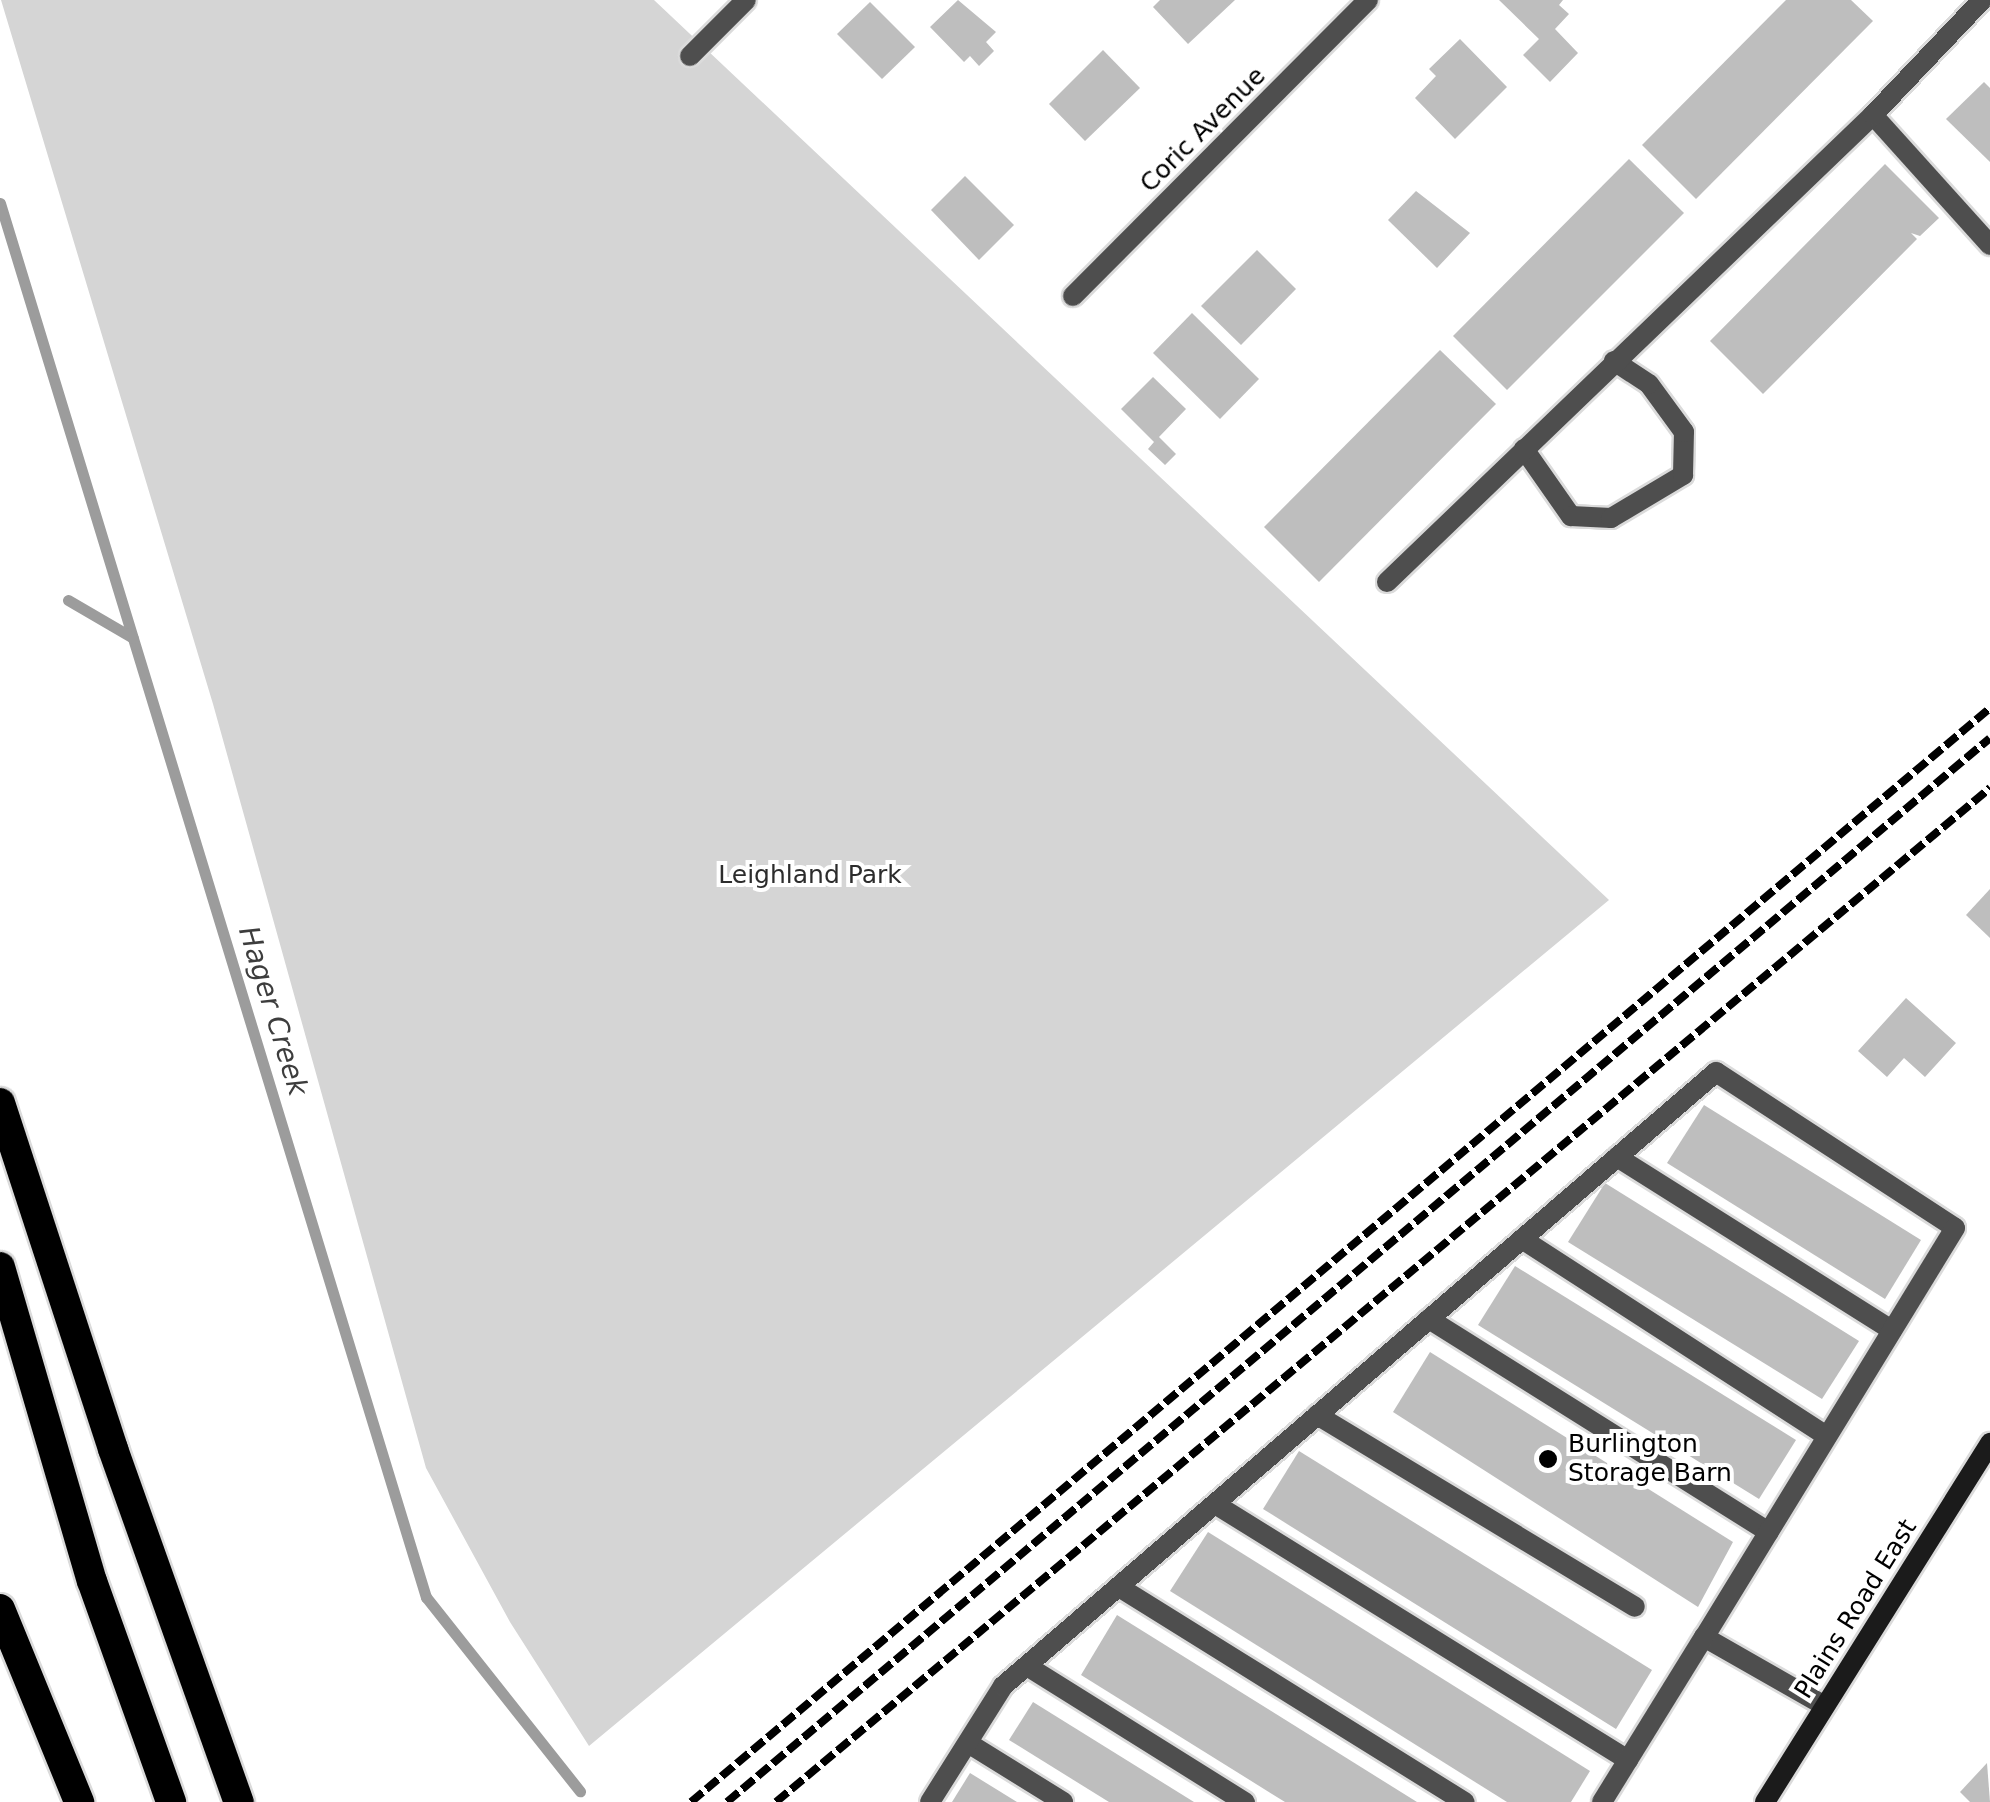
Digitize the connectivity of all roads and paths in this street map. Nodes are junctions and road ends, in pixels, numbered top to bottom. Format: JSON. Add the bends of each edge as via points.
{"nodes":[{"id":1,"x":746,"y":0,"type":"edge"},
{"id":2,"x":1368,"y":0,"type":"edge"},
{"id":3,"x":1982,"y":0,"type":"edge"},
{"id":4,"x":690,"y":56,"type":"dead end"},
{"id":5,"x":1873,"y":115,"type":"junction"},
{"id":6,"x":1990,"y":245,"type":"edge"},
{"id":7,"x":1073,"y":296,"type":"dead end"},
{"id":8,"x":1614,"y":361,"type":"junction"},
{"id":9,"x":1524,"y":450,"type":"junction"},
{"id":10,"x":1387,"y":582,"type":"dead end"},
{"id":11,"x":0,"y":1103,"type":"edge"},
{"id":12,"x":1617,"y":1157,"type":"junction"},
{"id":13,"x":1522,"y":1239,"type":"junction"},
{"id":14,"x":0,"y":1266,"type":"edge"},
{"id":15,"x":1429,"y":1319,"type":"junction"},
{"id":16,"x":1892,"y":1330,"type":"junction"},
{"id":17,"x":1317,"y":1416,"type":"junction"},
{"id":18,"x":1828,"y":1436,"type":"junction"},
{"id":19,"x":1990,"y":1444,"type":"edge"},
{"id":20,"x":1215,"y":1504,"type":"junction"},
{"id":21,"x":1768,"y":1532,"type":"junction"},
{"id":22,"x":1119,"y":1587,"type":"junction"},
{"id":23,"x":1636,"y":1607,"type":"dead end"},
{"id":24,"x":0,"y":1608,"type":"edge"},
{"id":25,"x":1704,"y":1637,"type":"junction"},
{"id":26,"x":1026,"y":1666,"type":"junction"},
{"id":27,"x":1825,"y":1706,"type":"junction"},
{"id":28,"x":968,"y":1742,"type":"junction"},
{"id":29,"x":1628,"y":1760,"type":"junction"},
{"id":30,"x":78,"y":1802,"type":"edge"},
{"id":31,"x":171,"y":1802,"type":"edge"},
{"id":32,"x":240,"y":1802,"type":"edge"},
{"id":33,"x":930,"y":1802,"type":"edge"},
{"id":34,"x":1063,"y":1802,"type":"edge"},
{"id":35,"x":1246,"y":1802,"type":"edge"},
{"id":36,"x":1464,"y":1802,"type":"edge"},
{"id":37,"x":1602,"y":1802,"type":"edge"},
{"id":38,"x":1764,"y":1802,"type":"edge"}],
"edges":[{"from":1,"to":4,"type":"street"},
{"from":2,"to":7,"type":"street","name":"Coric Avenue"},
{"from":3,"to":5,"type":"street"},
{"from":5,"to":6,"type":"street"},
{"from":5,"to":8,"type":"street"},
{"from":8,"to":9,"type":"street"},
{"from":8,"to":9,"type":"street","via":[[1649,384],[1684,432],[1683,475],[1611,518],[1571,516]]},
{"from":9,"to":10,"type":"street"},
{"from":11,"to":32,"type":"highway","via":[[113,1449]]},
{"from":12,"to":13,"type":"street"},
{"from":12,"to":16,"type":"street"},
{"from":12,"to":16,"type":"street","via":[[1716,1072],[1955,1228]]},
{"from":13,"to":15,"type":"street"},
{"from":13,"to":18,"type":"street"},
{"from":14,"to":31,"type":"highway","via":[[92,1580]]},
{"from":15,"to":17,"type":"street"},
{"from":15,"to":21,"type":"street"},
{"from":16,"to":18,"type":"street"},
{"from":17,"to":20,"type":"street"},
{"from":17,"to":23,"type":"street"},
{"from":18,"to":21,"type":"street"},
{"from":19,"to":27,"type":"main road","name":"Plains Road East"},
{"from":20,"to":22,"type":"street"},
{"from":20,"to":29,"type":"street"},
{"from":21,"to":25,"type":"street"},
{"from":22,"to":26,"type":"street"},
{"from":22,"to":36,"type":"street"},
{"from":24,"to":30,"type":"highway"},
{"from":25,"to":27,"type":"street"},
{"from":25,"to":29,"type":"street"},
{"from":26,"to":28,"type":"street","via":[[1003,1686]]},
{"from":26,"to":35,"type":"street"},
{"from":27,"to":38,"type":"main road","name":"Plains Road East"},
{"from":28,"to":33,"type":"street"},
{"from":28,"to":34,"type":"street"},
{"from":29,"to":37,"type":"street"}]}
